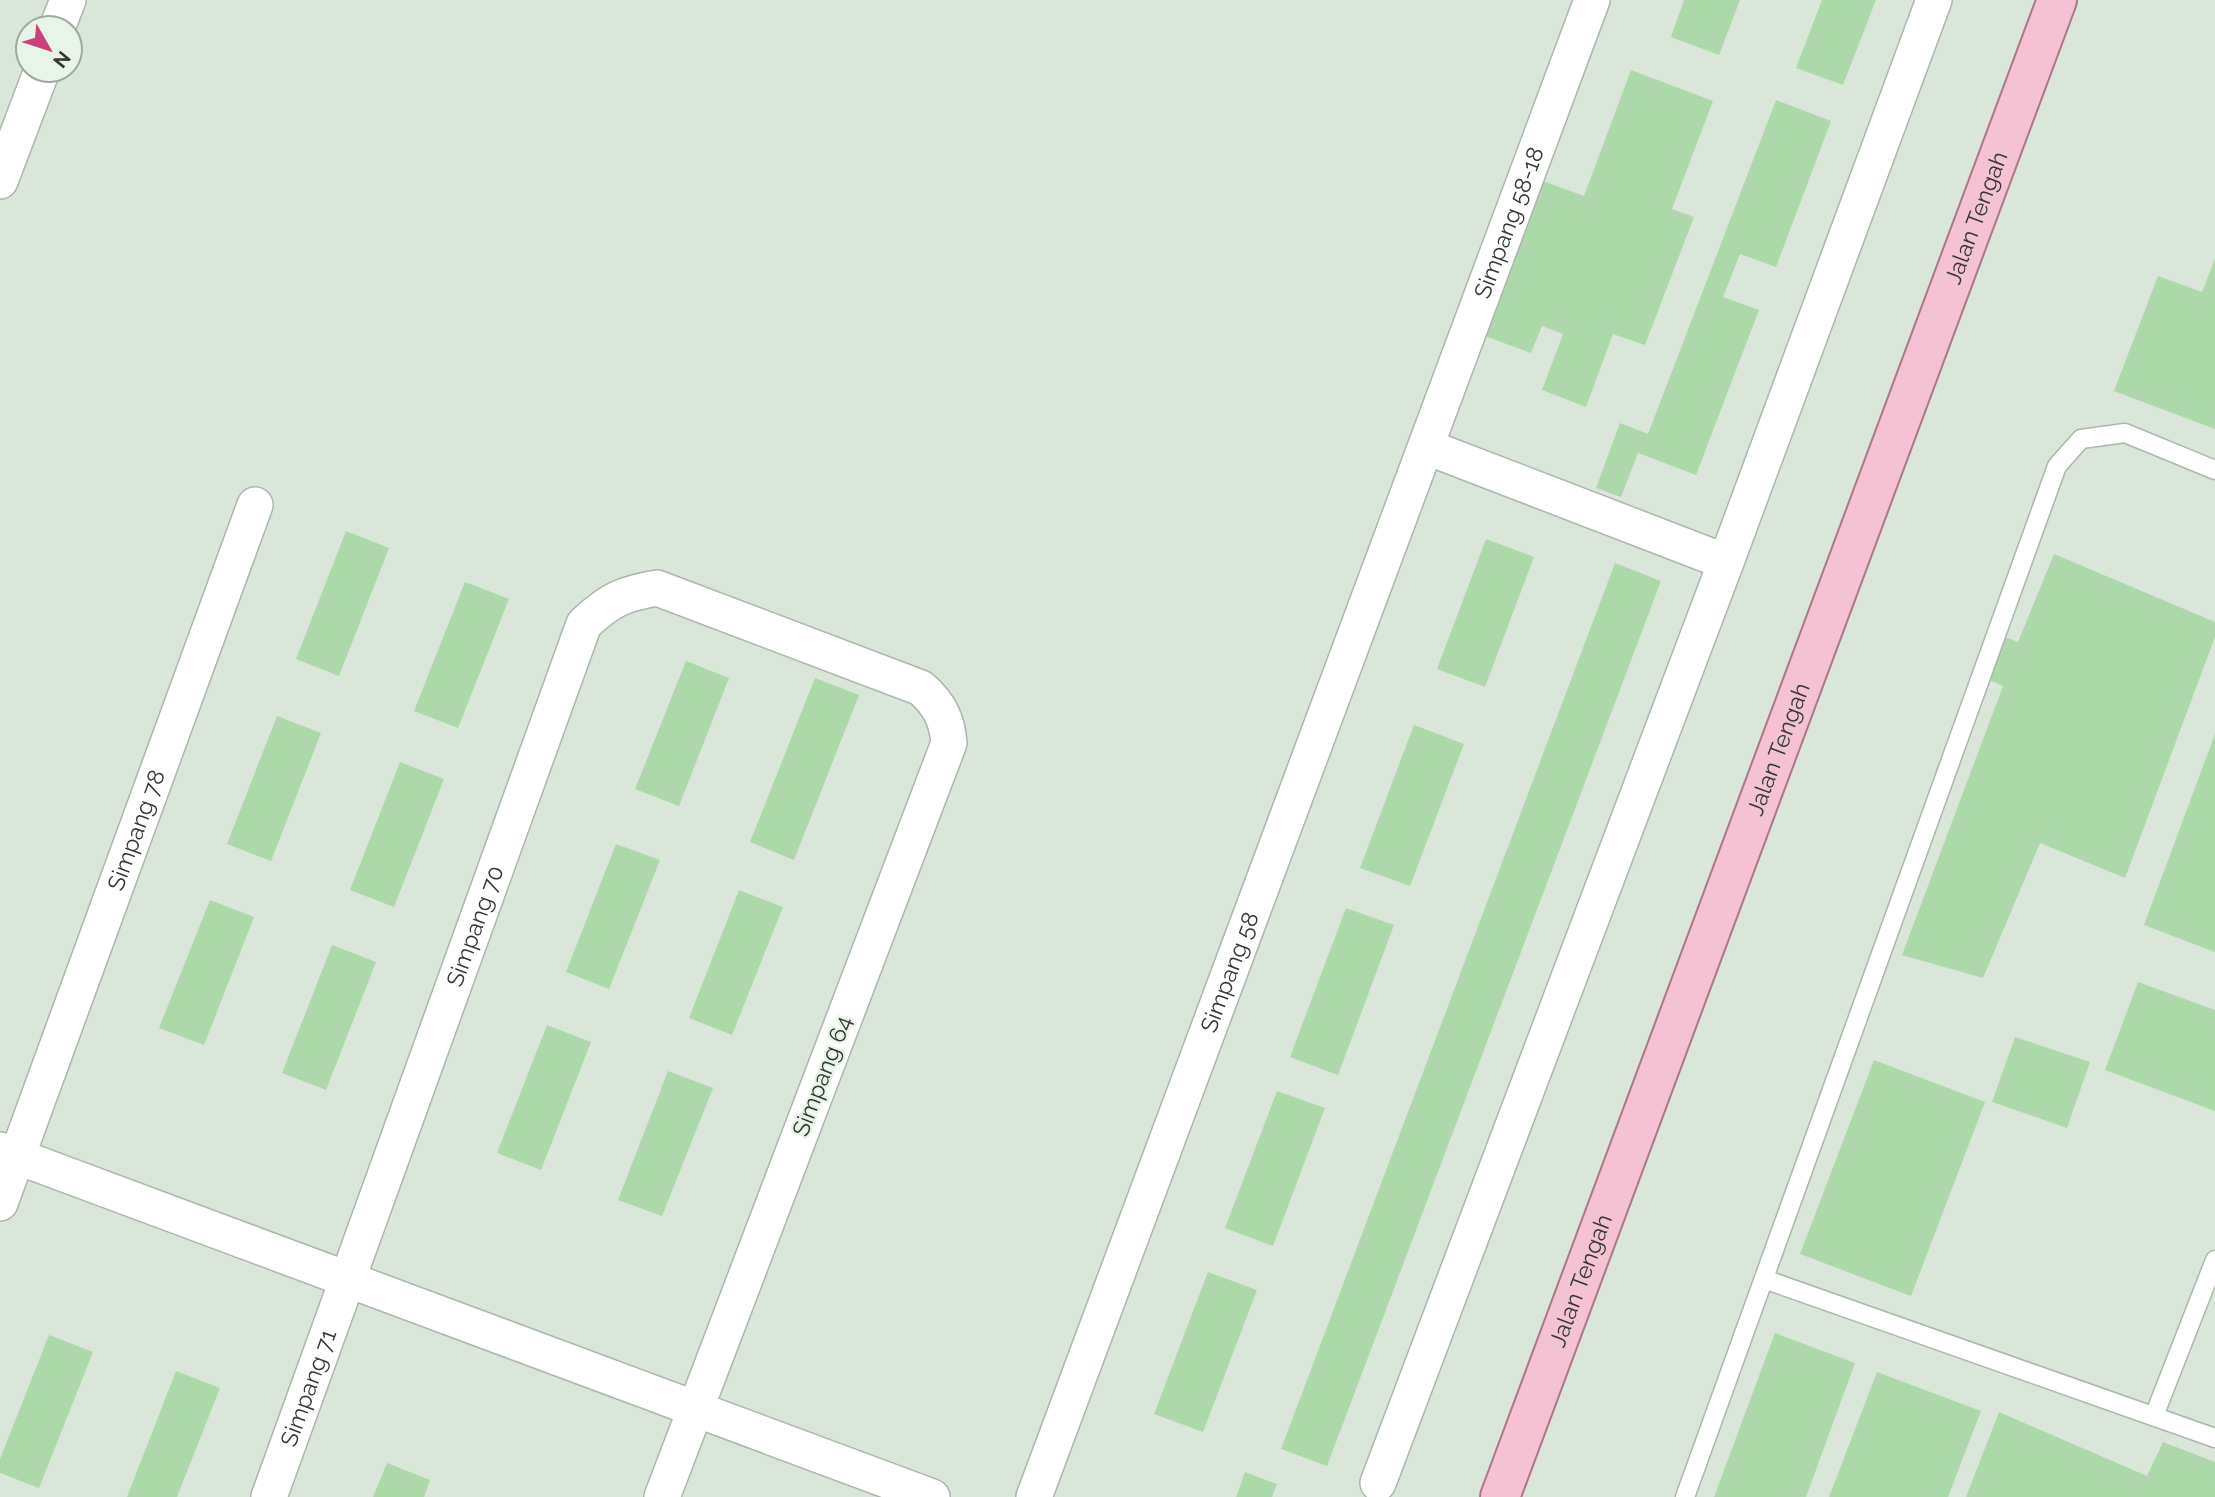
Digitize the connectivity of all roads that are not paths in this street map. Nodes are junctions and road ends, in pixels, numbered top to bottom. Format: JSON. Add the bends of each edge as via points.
{"nodes":[{"id":1,"x":1592,"y":0,"type":"edge"},
{"id":2,"x":1934,"y":0,"type":"edge"},
{"id":3,"x":2057,"y":0,"type":"edge"},
{"id":4,"x":36,"y":84,"type":"edge"},
{"id":5,"x":0,"y":181,"type":"edge"},
{"id":6,"x":1427,"y":447,"type":"junction"},
{"id":7,"x":2215,"y":470,"type":"edge"},
{"id":8,"x":255,"y":505,"type":"dead end"},
{"id":9,"x":1726,"y":562,"type":"junction"},
{"id":10,"x":629,"y":592,"type":"joint"},
{"id":11,"x":9,"y":1153,"type":"edge"},
{"id":12,"x":0,"y":1203,"type":"edge"},
{"id":13,"x":2215,"y":1260,"type":"edge"},
{"id":14,"x":347,"y":1279,"type":"junction"},
{"id":15,"x":1764,"y":1279,"type":"junction"},
{"id":16,"x":695,"y":1409,"type":"junction"},
{"id":17,"x":2154,"y":1416,"type":"junction"},
{"id":18,"x":2215,"y":1438,"type":"edge"},
{"id":19,"x":1378,"y":1483,"type":"dead end"},
{"id":20,"x":269,"y":1497,"type":"edge"},
{"id":21,"x":662,"y":1497,"type":"edge"},
{"id":22,"x":932,"y":1497,"type":"edge"},
{"id":23,"x":1034,"y":1497,"type":"edge"},
{"id":24,"x":1500,"y":1497,"type":"edge"},
{"id":25,"x":1685,"y":1497,"type":"edge"}],
"edges":[{"from":1,"to":6,"type":"street","name":"Simpang 58-18"},
{"from":2,"to":9,"type":"street"},
{"from":3,"to":24,"type":"main road","name":"Jalan Tengah"},
{"from":4,"to":5,"type":"street"},
{"from":6,"to":9,"type":"street"},
{"from":6,"to":23,"type":"street","name":"Simpang 58"},
{"from":7,"to":15,"type":"lane","via":[[2125,433],[2081,439],[2057,466]]},
{"from":8,"to":11,"type":"street","name":"Simpang 78"},
{"from":9,"to":19,"type":"street"},
{"from":10,"to":14,"type":"street","name":"Simpang 70","via":[[604,605],[584,624]]},
{"from":10,"to":16,"type":"street","name":"Simpang 64","via":[[657,588],[921,688],[942,712],[949,743]]},
{"from":11,"to":12,"type":"street","name":"Simpang 78"},
{"from":11,"to":14,"type":"street"},
{"from":13,"to":17,"type":"lane"},
{"from":14,"to":16,"type":"street"},
{"from":14,"to":20,"type":"street","name":"Simpang 71"},
{"from":15,"to":17,"type":"lane"},
{"from":15,"to":25,"type":"lane"},
{"from":16,"to":21,"type":"street","name":"Simpang 64"},
{"from":16,"to":22,"type":"street"},
{"from":17,"to":18,"type":"lane"}]}
